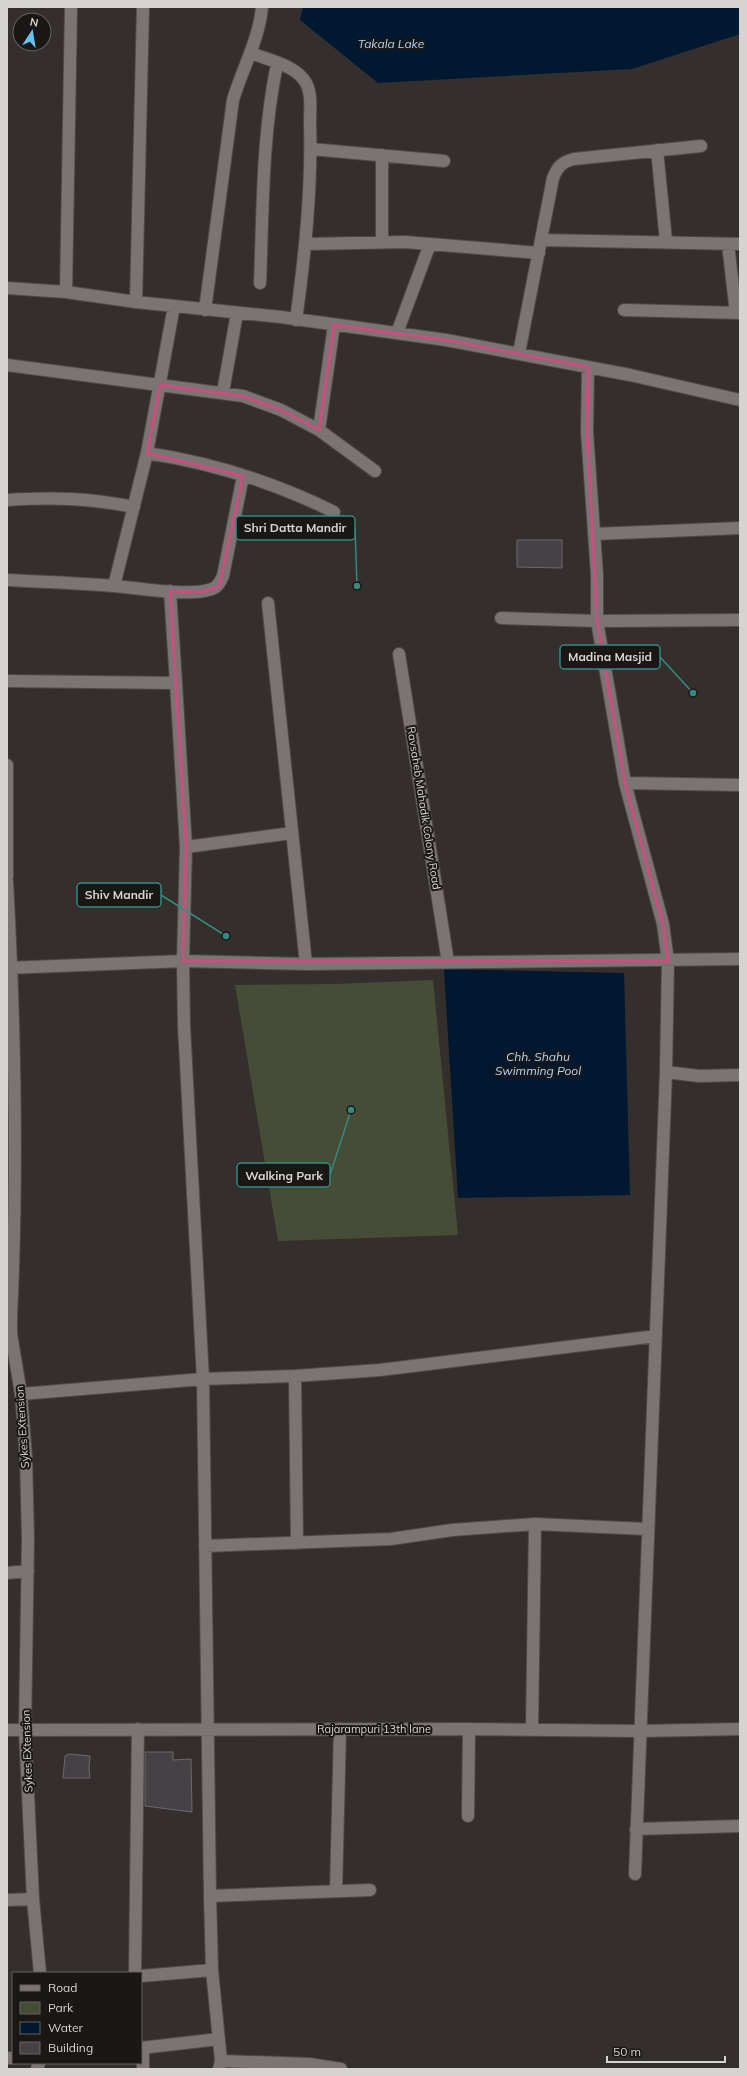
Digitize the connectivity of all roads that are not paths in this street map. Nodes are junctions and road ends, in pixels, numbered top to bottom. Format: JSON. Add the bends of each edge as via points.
{"nodes":[{"id":1,"x":71,"y":7,"type":"edge"},
{"id":2,"x":143,"y":7,"type":"edge"},
{"id":3,"x":262,"y":7,"type":"edge"},
{"id":4,"x":251,"y":53,"type":"junction"},
{"id":5,"x":277,"y":64,"type":"junction"},
{"id":6,"x":701,"y":146,"type":"dead end"},
{"id":7,"x":311,"y":149,"type":"junction"},
{"id":8,"x":657,"y":150,"type":"junction"},
{"id":9,"x":382,"y":155,"type":"junction"},
{"id":10,"x":444,"y":161,"type":"dead end"},
{"id":11,"x":542,"y":240,"type":"junction"},
{"id":12,"x":666,"y":241,"type":"junction"},
{"id":13,"x":382,"y":242,"type":"junction"},
{"id":14,"x":306,"y":244,"type":"junction"},
{"id":15,"x":430,"y":244,"type":"junction"},
{"id":16,"x":734,"y":244,"type":"edge"},
{"id":17,"x":539,"y":253,"type":"junction"},
{"id":18,"x":260,"y":283,"type":"dead end"},
{"id":19,"x":7,"y":288,"type":"edge"},
{"id":20,"x":66,"y":292,"type":"junction"},
{"id":21,"x":136,"y":302,"type":"junction"},
{"id":22,"x":174,"y":306,"type":"junction"},
{"id":23,"x":205,"y":310,"type":"junction"},
{"id":24,"x":624,"y":310,"type":"dead end"},
{"id":25,"x":236,"y":313,"type":"junction"},
{"id":26,"x":738,"y":313,"type":"edge"},
{"id":27,"x":296,"y":320,"type":"junction"},
{"id":28,"x":334,"y":325,"type":"junction"},
{"id":29,"x":397,"y":333,"type":"junction"},
{"id":30,"x":519,"y":353,"type":"junction"},
{"id":31,"x":7,"y":365,"type":"edge"},
{"id":32,"x":588,"y":367,"type":"junction"},
{"id":33,"x":160,"y":385,"type":"junction"},
{"id":34,"x":223,"y":392,"type":"junction"},
{"id":35,"x":740,"y":400,"type":"edge"},
{"id":36,"x":318,"y":430,"type":"junction"},
{"id":37,"x":147,"y":453,"type":"junction"},
{"id":38,"x":375,"y":471,"type":"dead end"},
{"id":39,"x":243,"y":476,"type":"junction"},
{"id":40,"x":7,"y":500,"type":"edge"},
{"id":41,"x":134,"y":507,"type":"junction"},
{"id":42,"x":334,"y":512,"type":"dead end"},
{"id":43,"x":740,"y":528,"type":"edge"},
{"id":44,"x":594,"y":534,"type":"junction"},
{"id":45,"x":7,"y":580,"type":"edge"},
{"id":46,"x":114,"y":586,"type":"junction"},
{"id":47,"x":170,"y":591,"type":"junction"},
{"id":48,"x":268,"y":603,"type":"dead end"},
{"id":49,"x":501,"y":618,"type":"dead end"},
{"id":50,"x":740,"y":620,"type":"edge"},
{"id":51,"x":597,"y":621,"type":"junction"},
{"id":52,"x":399,"y":654,"type":"dead end"},
{"id":53,"x":7,"y":681,"type":"edge"},
{"id":54,"x":176,"y":683,"type":"junction"},
{"id":55,"x":7,"y":765,"type":"edge"},
{"id":56,"x":625,"y":783,"type":"junction"},
{"id":57,"x":740,"y":785,"type":"edge"},
{"id":58,"x":7,"y":826,"type":"edge"},
{"id":59,"x":292,"y":833,"type":"junction"},
{"id":60,"x":186,"y":848,"type":"junction"},
{"id":61,"x":7,"y":877,"type":"edge"},
{"id":62,"x":7,"y":882,"type":"edge"},
{"id":63,"x":740,"y":959,"type":"edge"},
{"id":64,"x":182,"y":961,"type":"junction"},
{"id":65,"x":668,"y":961,"type":"junction"},
{"id":66,"x":448,"y":962,"type":"junction"},
{"id":67,"x":306,"y":964,"type":"junction"},
{"id":68,"x":9,"y":968,"type":"edge"},
{"id":69,"x":666,"y":1072,"type":"junction"},
{"id":70,"x":740,"y":1075,"type":"edge"},
{"id":71,"x":11,"y":1135,"type":"edge"},
{"id":72,"x":9,"y":1317,"type":"edge"},
{"id":73,"x":656,"y":1336,"type":"junction"},
{"id":74,"x":295,"y":1376,"type":"junction"},
{"id":75,"x":203,"y":1379,"type":"junction"},
{"id":76,"x":22,"y":1394,"type":"junction"},
{"id":77,"x":535,"y":1524,"type":"junction"},
{"id":78,"x":647,"y":1529,"type":"junction"},
{"id":79,"x":297,"y":1543,"type":"junction"},
{"id":80,"x":205,"y":1546,"type":"junction"},
{"id":81,"x":28,"y":1572,"type":"junction"},
{"id":82,"x":7,"y":1573,"type":"edge"},
{"id":83,"x":138,"y":1729,"type":"junction"},
{"id":84,"x":207,"y":1729,"type":"junction"},
{"id":85,"x":340,"y":1729,"type":"junction"},
{"id":86,"x":469,"y":1729,"type":"junction"},
{"id":87,"x":532,"y":1729,"type":"junction"},
{"id":88,"x":7,"y":1730,"type":"edge"},
{"id":89,"x":25,"y":1730,"type":"junction"},
{"id":90,"x":740,"y":1730,"type":"edge"},
{"id":91,"x":640,"y":1731,"type":"junction"},
{"id":92,"x":468,"y":1816,"type":"dead end"},
{"id":93,"x":740,"y":1826,"type":"edge"},
{"id":94,"x":636,"y":1829,"type":"junction"},
{"id":95,"x":635,"y":1874,"type":"dead end"},
{"id":96,"x":370,"y":1890,"type":"dead end"},
{"id":97,"x":336,"y":1891,"type":"junction"},
{"id":98,"x":210,"y":1896,"type":"junction"},
{"id":99,"x":7,"y":1900,"type":"edge"},
{"id":100,"x":33,"y":1900,"type":"junction"},
{"id":101,"x":212,"y":1970,"type":"junction"},
{"id":102,"x":40,"y":1972,"type":"edge"},
{"id":103,"x":135,"y":1972,"type":"edge"},
{"id":104,"x":142,"y":1976,"type":"edge"},
{"id":105,"x":219,"y":2039,"type":"junction"},
{"id":106,"x":142,"y":2048,"type":"edge"},
{"id":107,"x":220,"y":2065,"type":"edge"},
{"id":108,"x":143,"y":2069,"type":"edge"},
{"id":109,"x":341,"y":2069,"type":"edge"}],
"edges":[{"from":1,"to":20,"type":"street"},
{"from":2,"to":21,"type":"street"},
{"from":3,"to":4,"type":"street","via":[[261,20]]},
{"from":4,"to":5,"type":"street"},
{"from":4,"to":23,"type":"street","via":[[240,76],[234,100]]},
{"from":5,"to":7,"type":"street","via":[[301,75],[310,91]]},
{"from":5,"to":18,"type":"street","via":[[269,101],[265,141]]},
{"from":6,"to":8,"type":"street"},
{"from":7,"to":9,"type":"street"},
{"from":7,"to":14,"type":"street"},
{"from":8,"to":11,"type":"street","via":[[563,162],[553,178]]},
{"from":8,"to":12,"type":"street"},
{"from":9,"to":10,"type":"street"},
{"from":9,"to":13,"type":"street"},
{"from":11,"to":12,"type":"street"},
{"from":11,"to":17,"type":"street"},
{"from":12,"to":16,"type":"street"},
{"from":13,"to":14,"type":"street"},
{"from":13,"to":15,"type":"street"},
{"from":14,"to":27,"type":"street"},
{"from":15,"to":17,"type":"street"},
{"from":15,"to":29,"type":"street"},
{"from":16,"to":26,"type":"street"},
{"from":17,"to":30,"type":"street"},
{"from":19,"to":20,"type":"street"},
{"from":20,"to":21,"type":"street"},
{"from":21,"to":22,"type":"street"},
{"from":22,"to":23,"type":"street"},
{"from":22,"to":33,"type":"street"},
{"from":23,"to":25,"type":"street"},
{"from":24,"to":26,"type":"street"},
{"from":25,"to":27,"type":"street"},
{"from":25,"to":34,"type":"street"},
{"from":27,"to":28,"type":"street"},
{"from":28,"to":29,"type":"street"},
{"from":28,"to":36,"type":"street"},
{"from":29,"to":30,"type":"street"},
{"from":30,"to":32,"type":"street"},
{"from":31,"to":33,"type":"street"},
{"from":32,"to":35,"type":"street"},
{"from":32,"to":44,"type":"street","via":[[587,432]]},
{"from":33,"to":34,"type":"street"},
{"from":33,"to":37,"type":"street"},
{"from":34,"to":36,"type":"street","via":[[281,410]]},
{"from":36,"to":38,"type":"street"},
{"from":37,"to":39,"type":"street","via":[[176,457]]},
{"from":37,"to":41,"type":"street"},
{"from":39,"to":42,"type":"street","via":[[297,494]]},
{"from":39,"to":47,"type":"street","via":[[219,586],[202,592]]},
{"from":40,"to":41,"type":"street","via":[[77,498]]},
{"from":41,"to":46,"type":"street"},
{"from":43,"to":44,"type":"street"},
{"from":44,"to":51,"type":"street"},
{"from":45,"to":46,"type":"street"},
{"from":46,"to":47,"type":"street","via":[[146,591]]},
{"from":47,"to":54,"type":"street"},
{"from":48,"to":59,"type":"street"},
{"from":49,"to":51,"type":"street"},
{"from":50,"to":51,"type":"street"},
{"from":51,"to":56,"type":"street"},
{"from":52,"to":66,"type":"street","name":"Ravsaheb Mahadik Colony Road"},
{"from":53,"to":54,"type":"street"},
{"from":54,"to":60,"type":"street"},
{"from":55,"to":58,"type":"street"},
{"from":56,"to":57,"type":"street"},
{"from":56,"to":65,"type":"street","via":[[663,924]]},
{"from":58,"to":61,"type":"street"},
{"from":59,"to":60,"type":"street"},
{"from":59,"to":67,"type":"street"},
{"from":60,"to":64,"type":"street"},
{"from":62,"to":68,"type":"street","name":"Sykes EXtension"},
{"from":63,"to":65,"type":"street"},
{"from":64,"to":67,"type":"street"},
{"from":64,"to":68,"type":"street"},
{"from":64,"to":75,"type":"street"},
{"from":65,"to":66,"type":"street"},
{"from":65,"to":69,"type":"street"},
{"from":66,"to":67,"type":"street"},
{"from":68,"to":71,"type":"street","name":"Sykes EXtension","via":[[14,1036]]},
{"from":69,"to":70,"type":"street","via":[[699,1076]]},
{"from":69,"to":73,"type":"street"},
{"from":71,"to":72,"type":"street","name":"Sykes EXtension","via":[[15,1202]]},
{"from":72,"to":76,"type":"street","name":"Sykes EXtension"},
{"from":73,"to":74,"type":"street","via":[[474,1360]]},
{"from":73,"to":78,"type":"street"},
{"from":74,"to":75,"type":"street"},
{"from":74,"to":79,"type":"street"},
{"from":75,"to":76,"type":"street"},
{"from":75,"to":80,"type":"street"},
{"from":76,"to":81,"type":"street","name":"Sykes EXtension"},
{"from":77,"to":78,"type":"street"},
{"from":77,"to":79,"type":"street","via":[[452,1530],[391,1539]]},
{"from":77,"to":87,"type":"street"},
{"from":78,"to":91,"type":"street"},
{"from":79,"to":80,"type":"street"},
{"from":80,"to":84,"type":"street"},
{"from":81,"to":82,"type":"street"},
{"from":81,"to":89,"type":"street","name":"Sykes EXtension"},
{"from":83,"to":84,"type":"street","name":"Rajarampuri 13th lane"},
{"from":83,"to":89,"type":"street","name":"Rajarampuri 13th lane"},
{"from":83,"to":103,"type":"street"},
{"from":84,"to":85,"type":"street","name":"Rajarampuri 13th lane"},
{"from":84,"to":98,"type":"street"},
{"from":85,"to":86,"type":"street","name":"Rajarampuri 13th lane"},
{"from":85,"to":97,"type":"street"},
{"from":86,"to":87,"type":"street","name":"Rajarampuri 13th lane"},
{"from":86,"to":92,"type":"street"},
{"from":87,"to":91,"type":"street","name":"Rajarampuri 13th lane"},
{"from":88,"to":89,"type":"street","name":"Rajarampuri 13th lane"},
{"from":89,"to":100,"type":"street","name":"Sykes EXtension"},
{"from":90,"to":91,"type":"street","name":"Rajarampuri 13th lane"},
{"from":91,"to":94,"type":"street"},
{"from":93,"to":94,"type":"street"},
{"from":94,"to":95,"type":"street"},
{"from":96,"to":97,"type":"street"},
{"from":97,"to":98,"type":"street"},
{"from":98,"to":101,"type":"street"},
{"from":99,"to":100,"type":"street"},
{"from":100,"to":102,"type":"street","name":"Sykes EXtension"},
{"from":101,"to":104,"type":"street"},
{"from":101,"to":105,"type":"street"},
{"from":105,"to":106,"type":"street"},
{"from":105,"to":107,"type":"street"},
{"from":106,"to":108,"type":"street"},
{"from":107,"to":109,"type":"street","via":[[309,2064]]}]}
